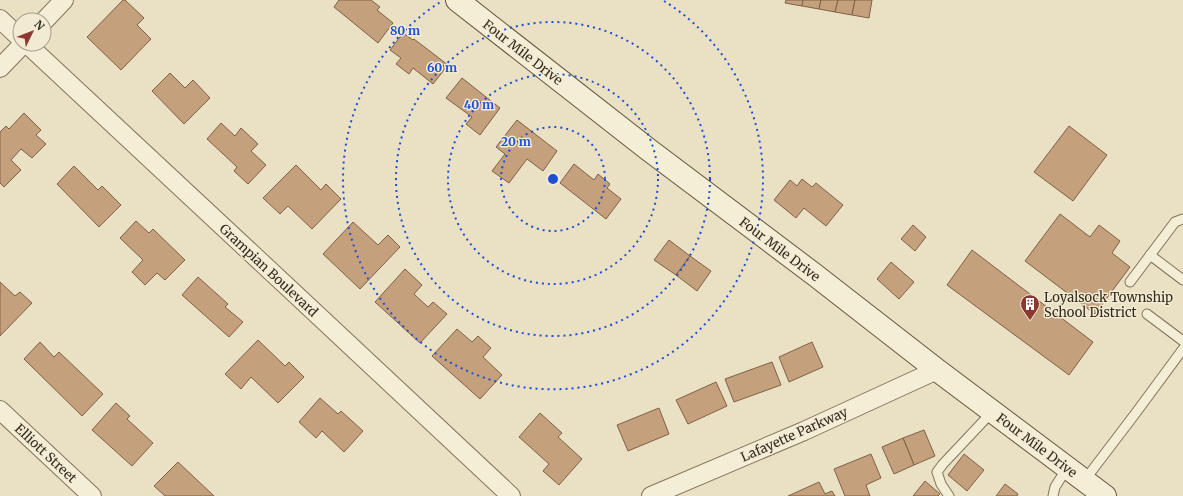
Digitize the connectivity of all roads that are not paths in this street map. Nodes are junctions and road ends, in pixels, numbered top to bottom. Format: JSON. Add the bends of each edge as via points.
{"nodes":[{"id":1,"x":64,"y":0,"type":"edge"},
{"id":2,"x":456,"y":0,"type":"edge"},
{"id":3,"x":52,"y":13,"type":"edge"},
{"id":4,"x":0,"y":19,"type":"edge"},
{"id":5,"x":12,"y":30,"type":"edge"},
{"id":6,"x":15,"y":52,"type":"edge"},
{"id":7,"x":36,"y":52,"type":"edge"},
{"id":8,"x":0,"y":68,"type":"edge"},
{"id":9,"x":1183,"y":219,"type":"edge"},
{"id":10,"x":1150,"y":255,"type":"junction"},
{"id":11,"x":1183,"y":280,"type":"edge"},
{"id":12,"x":1130,"y":282,"type":"dead end"},
{"id":13,"x":1147,"y":314,"type":"dead end"},
{"id":14,"x":1183,"y":341,"type":"edge"},
{"id":15,"x":1183,"y":349,"type":"edge"},
{"id":16,"x":937,"y":370,"type":"junction"},
{"id":17,"x":0,"y":410,"type":"edge"},
{"id":18,"x":992,"y":412,"type":"junction"},
{"id":19,"x":1076,"y":474,"type":"junction"},
{"id":20,"x":92,"y":496,"type":"edge"},
{"id":21,"x":511,"y":496,"type":"edge"},
{"id":22,"x":651,"y":496,"type":"edge"},
{"id":23,"x":949,"y":496,"type":"edge"},
{"id":24,"x":1053,"y":496,"type":"edge"},
{"id":25,"x":1105,"y":496,"type":"edge"}],
"edges":[{"from":1,"to":3,"type":"street"},
{"from":2,"to":16,"type":"street","name":"Four Mile Drive"},
{"from":4,"to":5,"type":"street"},
{"from":6,"to":8,"type":"street"},
{"from":7,"to":21,"type":"street","name":"Grampian Boulevard"},
{"from":9,"to":10,"type":"lane","via":[[1175,222]]},
{"from":10,"to":11,"type":"lane"},
{"from":10,"to":12,"type":"lane"},
{"from":13,"to":14,"type":"lane"},
{"from":15,"to":19,"type":"lane","via":[[1135,414]]},
{"from":16,"to":18,"type":"street","name":"Four Mile Drive"},
{"from":16,"to":22,"type":"street","name":"Lafayette Parkway","via":[[804,431]]},
{"from":17,"to":20,"type":"street","name":"Elliott Street"},
{"from":18,"to":19,"type":"street","name":"Four Mile Drive"},
{"from":18,"to":23,"type":"lane","via":[[937,472]]},
{"from":19,"to":24,"type":"lane","via":[[1055,488]]},
{"from":19,"to":25,"type":"street","name":"Four Mile Drive"}]}
